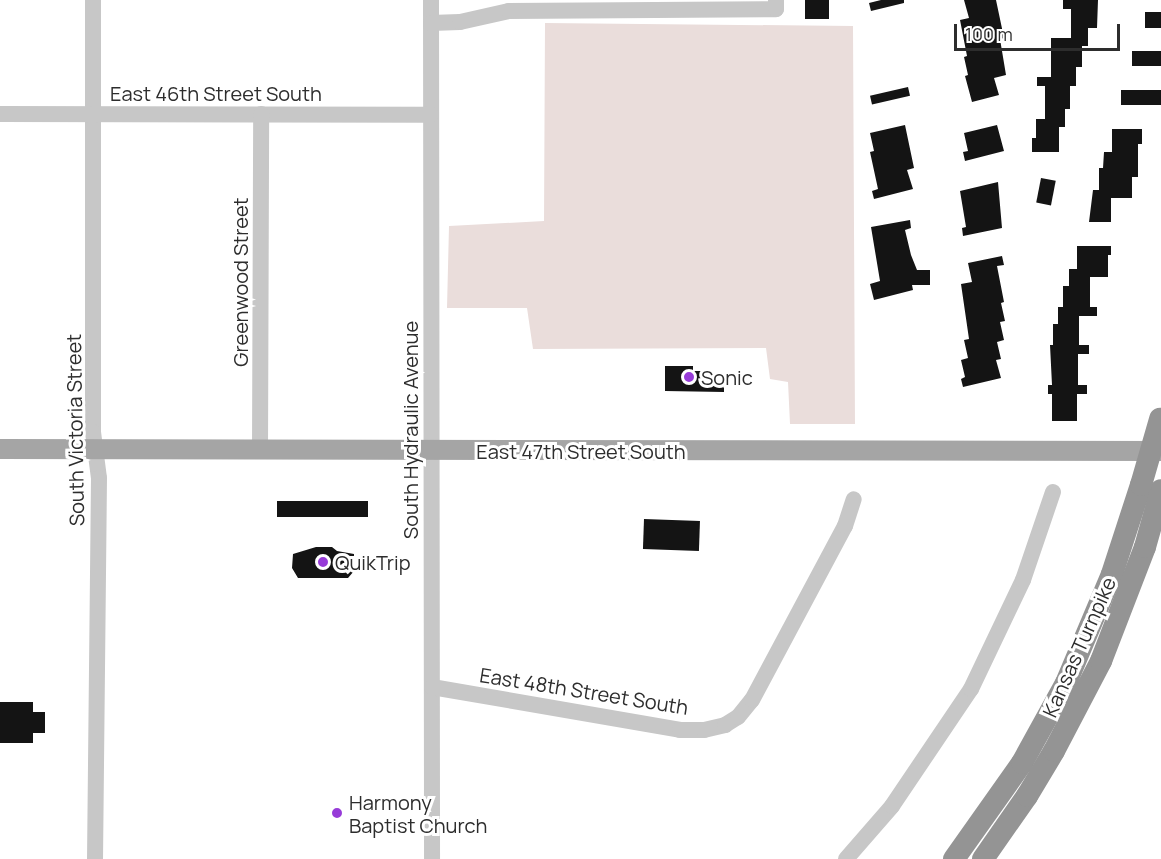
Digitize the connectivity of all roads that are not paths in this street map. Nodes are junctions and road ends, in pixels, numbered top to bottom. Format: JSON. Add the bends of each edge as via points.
{"nodes":[{"id":1,"x":93,"y":0,"type":"edge"},
{"id":2,"x":431,"y":0,"type":"edge"},
{"id":3,"x":776,"y":4,"type":"edge"},
{"id":4,"x":537,"y":5,"type":"edge"},
{"id":5,"x":431,"y":23,"type":"junction"},
{"id":6,"x":0,"y":114,"type":"edge"},
{"id":7,"x":93,"y":114,"type":"junction"},
{"id":8,"x":261,"y":114,"type":"junction"},
{"id":9,"x":431,"y":115,"type":"junction"},
{"id":10,"x":1160,"y":417,"type":"edge"},
{"id":11,"x":0,"y":449,"type":"edge"},
{"id":12,"x":95,"y":449,"type":"junction"},
{"id":13,"x":260,"y":450,"type":"junction"},
{"id":14,"x":431,"y":451,"type":"junction"},
{"id":15,"x":1161,"y":451,"type":"edge"},
{"id":16,"x":1151,"y":487,"type":"edge"},
{"id":17,"x":1053,"y":492,"type":"dead end"},
{"id":18,"x":854,"y":499,"type":"dead end"},
{"id":19,"x":432,"y":687,"type":"junction"},
{"id":20,"x":94,"y":859,"type":"edge"},
{"id":21,"x":432,"y":859,"type":"edge"},
{"id":22,"x":846,"y":859,"type":"edge"},
{"id":23,"x":954,"y":859,"type":"edge"},
{"id":24,"x":983,"y":859,"type":"edge"}],
"edges":[{"from":1,"to":7,"type":"street","name":"South Victoria Street"},
{"from":2,"to":5,"type":"street","name":"South Hydraulic Avenue"},
{"from":3,"to":4,"type":"street"},
{"from":4,"to":5,"type":"street","via":[[460,22]]},
{"from":5,"to":9,"type":"street","name":"South Hydraulic Avenue"},
{"from":6,"to":7,"type":"street","name":"East 46th Street South"},
{"from":7,"to":8,"type":"street","name":"East 46th Street South"},
{"from":7,"to":12,"type":"street","name":"South Victoria Street"},
{"from":8,"to":9,"type":"street","name":"East 46th Street South"},
{"from":8,"to":13,"type":"street","name":"Greenwood Street"},
{"from":9,"to":14,"type":"street","name":"South Hydraulic Avenue"},
{"from":10,"to":16,"type":"highway","name":"Kansas Turnpike","bridge":true},
{"from":11,"to":12,"type":"main road","name":"East 47th Street South"},
{"from":12,"to":13,"type":"main road","name":"East 47th Street South"},
{"from":12,"to":20,"type":"street","name":"South Victoria Street","via":[[99,486]]},
{"from":13,"to":14,"type":"main road","name":"East 47th Street South"},
{"from":14,"to":15,"type":"main road","name":"East 47th Street South"},
{"from":14,"to":19,"type":"street","name":"South Hydraulic Avenue"},
{"from":16,"to":23,"type":"highway","name":"Kansas Turnpike","via":[[1066,683],[1022,763]]},
{"from":16,"to":24,"type":"highway","name":"Kansas Turnpike","via":[[1138,566],[1101,661],[1054,751]]},
{"from":17,"to":22,"type":"street","via":[[1023,580],[971,689],[892,806]]},
{"from":18,"to":19,"type":"street","name":"East 48th Street South","via":[[845,526],[752,700],[728,723],[711,730],[680,730]]},
{"from":19,"to":21,"type":"street","name":"South Hydraulic Avenue"}]}
